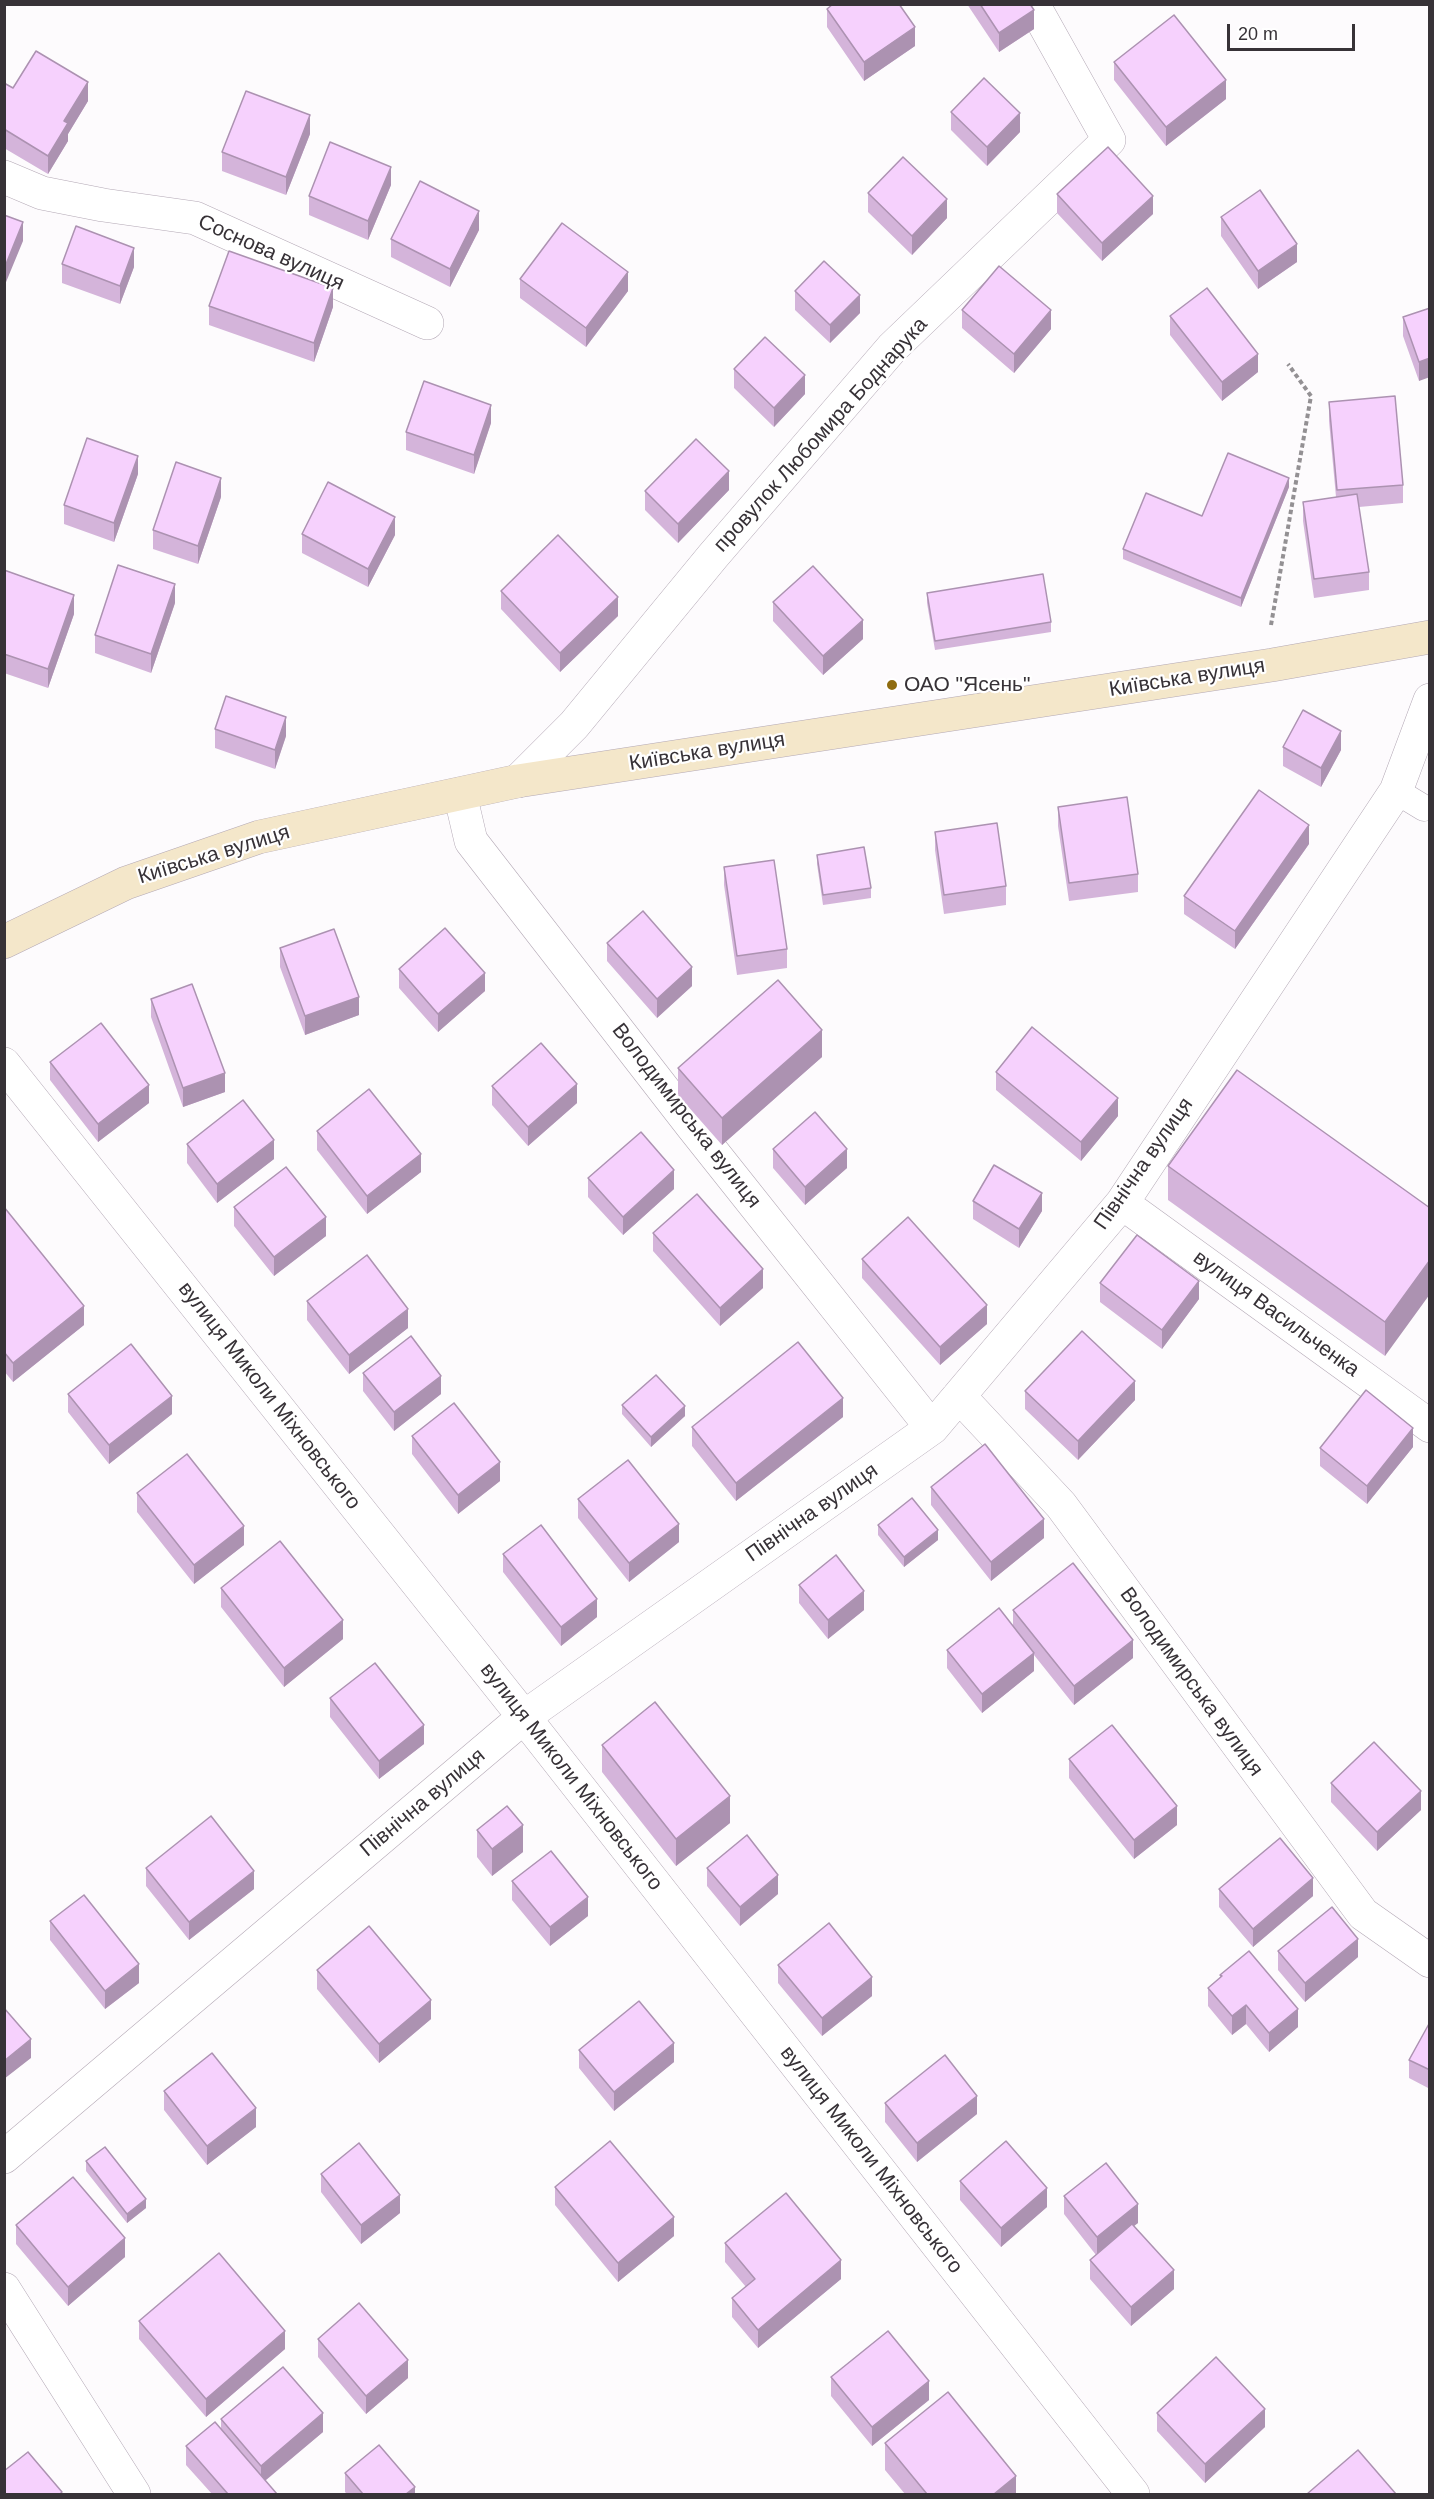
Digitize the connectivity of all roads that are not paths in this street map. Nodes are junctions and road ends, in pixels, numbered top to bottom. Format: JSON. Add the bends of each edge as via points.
{"nodes":[{"id":1,"x":1033,"y":4,"type":"edge"},
{"id":2,"x":4,"y":177,"type":"edge"},
{"id":3,"x":427,"y":323,"type":"dead end"},
{"id":4,"x":1430,"y":638,"type":"edge"},
{"id":5,"x":1430,"y":700,"type":"edge"},
{"id":6,"x":518,"y":781,"type":"junction"},
{"id":7,"x":1396,"y":791,"type":"junction"},
{"id":8,"x":460,"y":794,"type":"junction"},
{"id":9,"x":1424,"y":808,"type":"dead end"},
{"id":10,"x":4,"y":942,"type":"edge"},
{"id":11,"x":4,"y":1064,"type":"edge"},
{"id":12,"x":1122,"y":1203,"type":"junction"},
{"id":13,"x":959,"y":1396,"type":"junction"},
{"id":14,"x":1430,"y":1426,"type":"edge"},
{"id":15,"x":932,"y":1428,"type":"junction"},
{"id":16,"x":524,"y":1717,"type":"junction"},
{"id":17,"x":1430,"y":1961,"type":"edge"},
{"id":18,"x":4,"y":2157,"type":"edge"},
{"id":19,"x":4,"y":2289,"type":"edge"},
{"id":20,"x":134,"y":2494,"type":"edge"},
{"id":21,"x":1133,"y":2494,"type":"edge"}],
"edges":[{"from":1,"to":6,"type":"street","name":"провулок Любомира Боднарука","via":[[1109,140],[892,348],[574,725]]},
{"from":2,"to":3,"type":"street","name":"Соснова вулиця","via":[[42,193],[195,218]]},
{"from":4,"to":6,"type":"main road","name":"Київська вулиця"},
{"from":5,"to":7,"type":"street","name":"Північна вулиця"},
{"from":6,"to":8,"type":"main road","name":"Київська вулиця"},
{"from":7,"to":9,"type":"lane"},
{"from":7,"to":12,"type":"street","name":"Північна вулиця"},
{"from":8,"to":10,"type":"main road","name":"Київська вулиця","via":[[259,837],[126,883]]},
{"from":8,"to":15,"type":"street","name":"Володимирська вулиця","via":[[471,841]]},
{"from":11,"to":16,"type":"street","name":"вулиця Миколи Міхновського"},
{"from":12,"to":13,"type":"street","name":"Північна вулиця"},
{"from":12,"to":14,"type":"street","name":"вулиця Васильченка"},
{"from":13,"to":15,"type":"street","name":"Північна вулиця"},
{"from":13,"to":17,"type":"street","name":"Володимирська вулиця","via":[[1060,1504],[1363,1914]]},
{"from":15,"to":16,"type":"street","name":"Північна вулиця"},
{"from":16,"to":18,"type":"street","name":"Північна вулиця"},
{"from":16,"to":21,"type":"street","name":"вулиця Миколи Міхновського"},
{"from":19,"to":20,"type":"street"}]}
